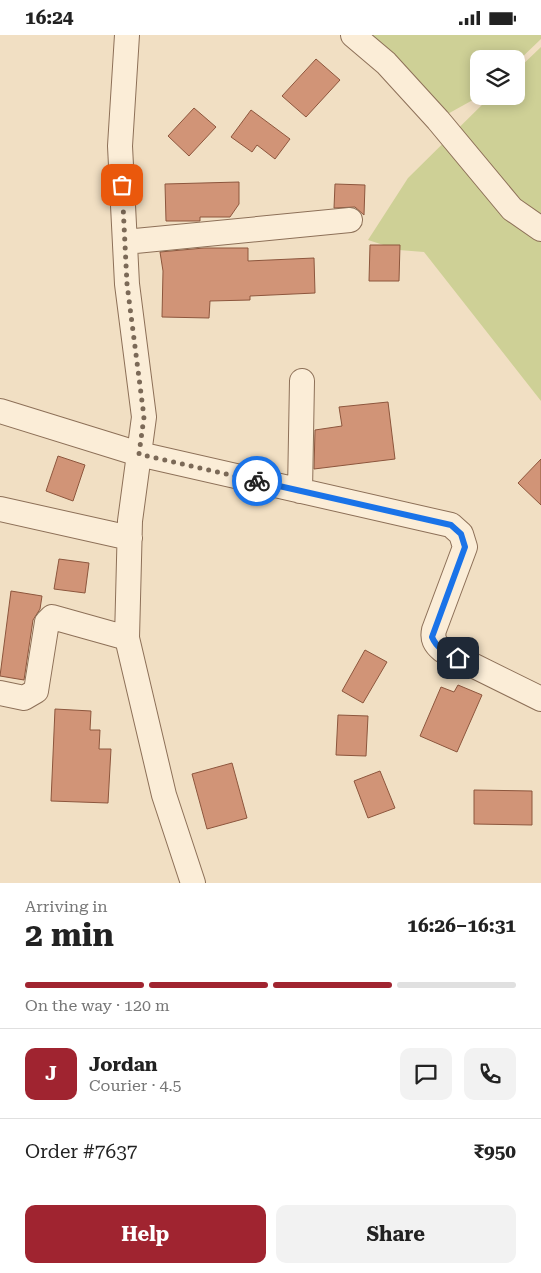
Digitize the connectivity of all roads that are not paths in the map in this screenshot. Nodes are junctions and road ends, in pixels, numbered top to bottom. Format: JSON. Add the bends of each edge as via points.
{"nodes":[{"id":1,"x":127,"y":35,"type":"edge"},
{"id":2,"x":353,"y":35,"type":"edge"},
{"id":3,"x":350,"y":220,"type":"dead end"},
{"id":4,"x":541,"y":229,"type":"edge"},
{"id":5,"x":125,"y":242,"type":"junction"},
{"id":6,"x":302,"y":381,"type":"dead end"},
{"id":7,"x":0,"y":411,"type":"edge"},
{"id":8,"x":139,"y":454,"type":"junction"},
{"id":9,"x":300,"y":491,"type":"junction"},
{"id":10,"x":0,"y":509,"type":"edge"},
{"id":11,"x":130,"y":538,"type":"junction"},
{"id":12,"x":127,"y":638,"type":"junction"},
{"id":13,"x":0,"y":693,"type":"edge"},
{"id":14,"x":541,"y":699,"type":"edge"},
{"id":15,"x":192,"y":883,"type":"edge"}],
"edges":[{"from":1,"to":5,"type":"street","via":[[120,146]]},
{"from":2,"to":4,"type":"street","via":[[386,63],[512,209]]},
{"from":3,"to":5,"type":"street"},
{"from":5,"to":8,"type":"street","via":[[127,284],[144,417]]},
{"from":6,"to":9,"type":"street"},
{"from":7,"to":8,"type":"street"},
{"from":8,"to":9,"type":"street"},
{"from":8,"to":11,"type":"street"},
{"from":9,"to":14,"type":"street","via":[[451,525],[461,534],[465,547],[434,630],[435,644]]},
{"from":10,"to":11,"type":"street"},
{"from":11,"to":12,"type":"street"},
{"from":12,"to":13,"type":"street","via":[[57,617],[48,618],[36,691],[24,698]]},
{"from":12,"to":15,"type":"street","via":[[164,795]]}]}
